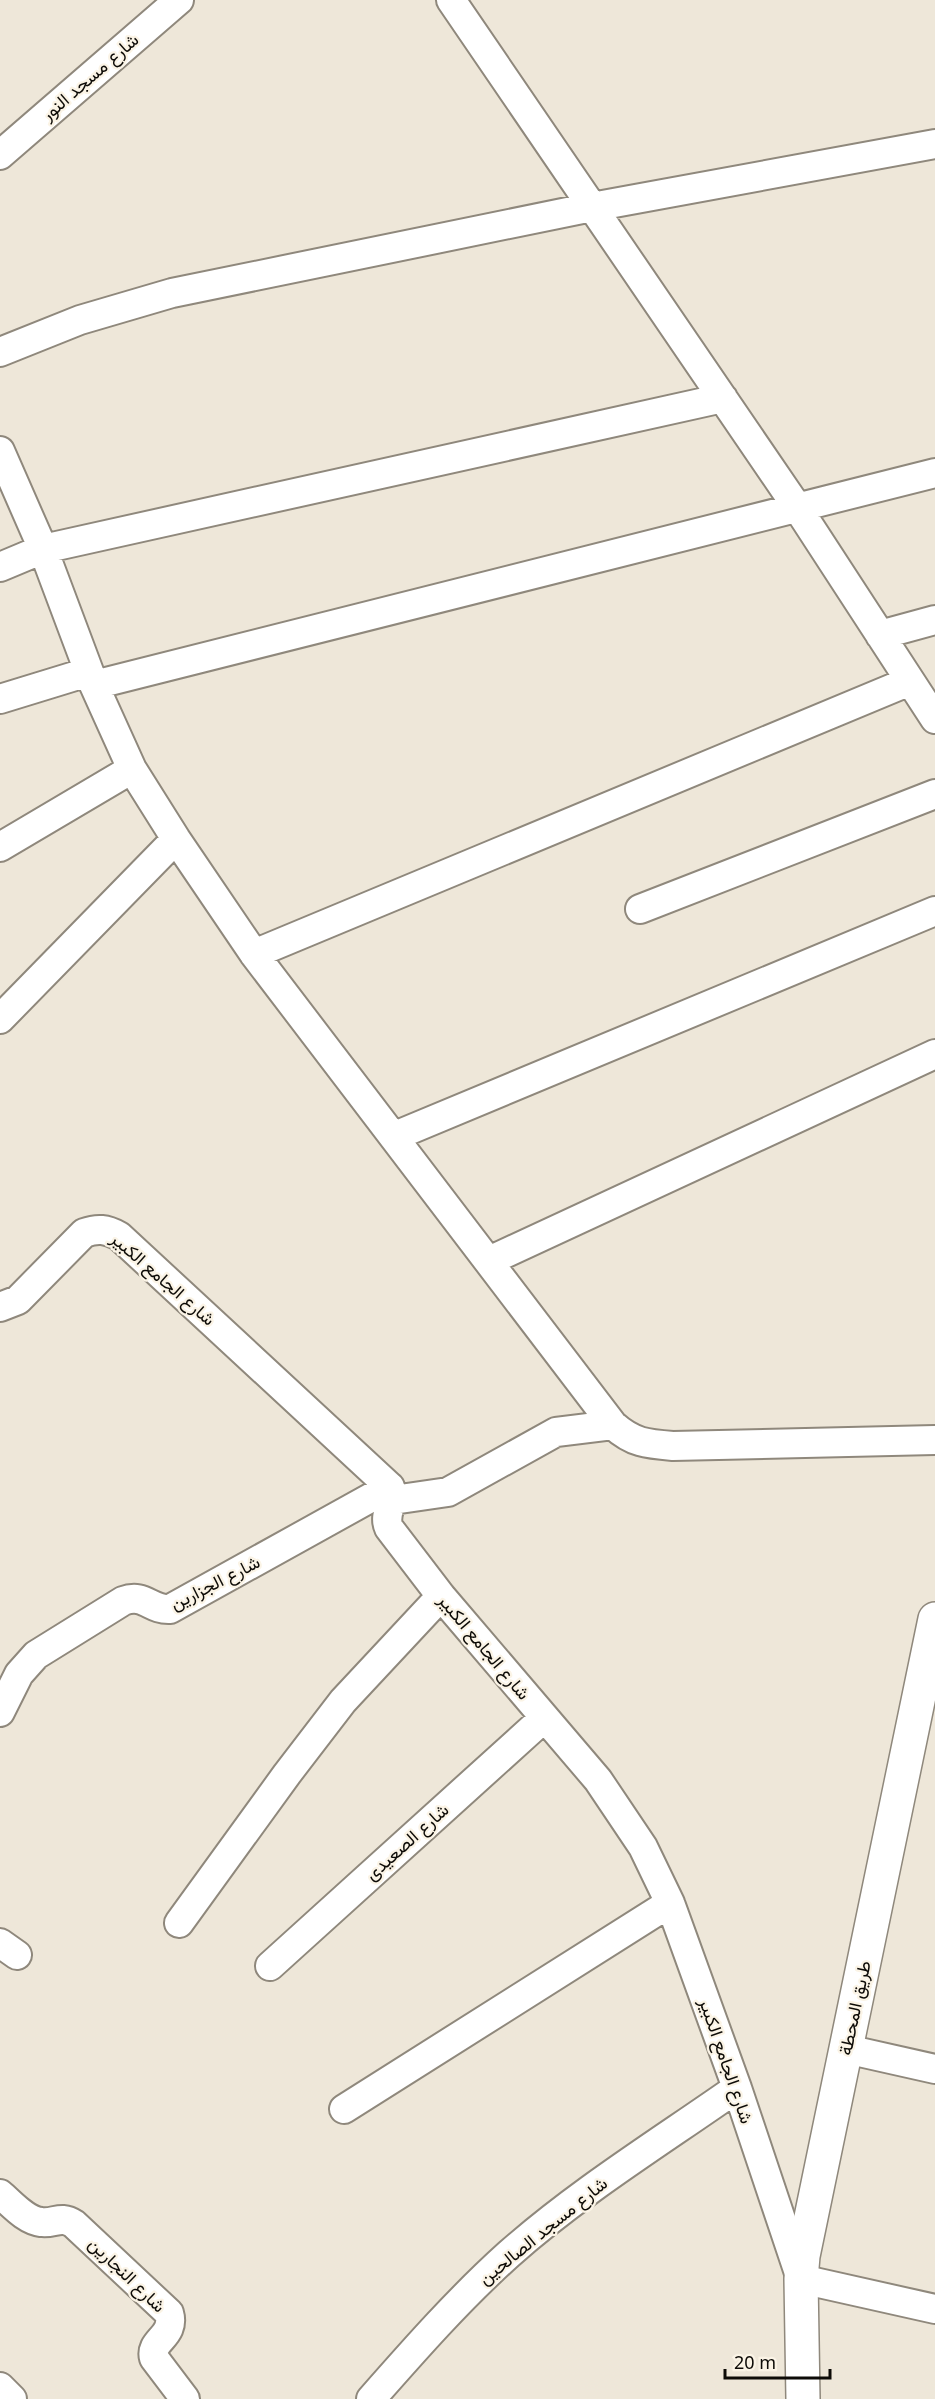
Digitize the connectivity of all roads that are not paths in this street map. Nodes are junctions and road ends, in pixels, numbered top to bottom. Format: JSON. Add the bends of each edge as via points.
{"nodes":[{"id":1,"x":180,"y":0,"type":"edge"},
{"id":2,"x":451,"y":0,"type":"edge"},
{"id":3,"x":935,"y":144,"type":"edge"},
{"id":4,"x":0,"y":155,"type":"edge"},
{"id":5,"x":592,"y":207,"type":"junction"},
{"id":6,"x":0,"y":352,"type":"edge"},
{"id":7,"x":723,"y":398,"type":"junction"},
{"id":8,"x":0,"y":451,"type":"edge"},
{"id":9,"x":935,"y":473,"type":"edge"},
{"id":10,"x":797,"y":507,"type":"junction"},
{"id":11,"x":43,"y":549,"type":"junction"},
{"id":12,"x":0,"y":567,"type":"edge"},
{"id":13,"x":935,"y":620,"type":"edge"},
{"id":14,"x":880,"y":635,"type":"junction"},
{"id":15,"x":91,"y":678,"type":"junction"},
{"id":16,"x":910,"y":681,"type":"junction"},
{"id":17,"x":0,"y":699,"type":"edge"},
{"id":18,"x":935,"y":719,"type":"edge"},
{"id":19,"x":132,"y":768,"type":"junction"},
{"id":20,"x":935,"y":794,"type":"edge"},
{"id":21,"x":176,"y":839,"type":"junction"},
{"id":22,"x":0,"y":847,"type":"edge"},
{"id":23,"x":640,"y":909,"type":"dead end"},
{"id":24,"x":935,"y":911,"type":"edge"},
{"id":25,"x":254,"y":954,"type":"junction"},
{"id":26,"x":0,"y":1019,"type":"edge"},
{"id":27,"x":935,"y":1054,"type":"edge"},
{"id":28,"x":394,"y":1136,"type":"junction"},
{"id":29,"x":489,"y":1261,"type":"junction"},
{"id":30,"x":2,"y":1309,"type":"edge"},
{"id":31,"x":613,"y":1425,"type":"junction"},
{"id":32,"x":935,"y":1440,"type":"edge"},
{"id":33,"x":391,"y":1494,"type":"junction"},
{"id":34,"x":441,"y":1596,"type":"junction"},
{"id":35,"x":935,"y":1619,"type":"edge"},
{"id":36,"x":0,"y":1712,"type":"edge"},
{"id":37,"x":544,"y":1718,"type":"junction"},
{"id":38,"x":670,"y":1903,"type":"junction"},
{"id":39,"x":179,"y":1923,"type":"dead end"},
{"id":40,"x":270,"y":1966,"type":"dead end"},
{"id":41,"x":846,"y":2049,"type":"junction"},
{"id":42,"x":935,"y":2069,"type":"edge"},
{"id":43,"x":737,"y":2088,"type":"junction"},
{"id":44,"x":344,"y":2109,"type":"dead end"},
{"id":45,"x":0,"y":2194,"type":"edge"},
{"id":46,"x":801,"y":2279,"type":"junction"},
{"id":47,"x":935,"y":2308,"type":"edge"},
{"id":48,"x":0,"y":2387,"type":"edge"},
{"id":49,"x":12,"y":2399,"type":"edge"},
{"id":50,"x":185,"y":2399,"type":"edge"},
{"id":51,"x":371,"y":2399,"type":"edge"},
{"id":52,"x":803,"y":2399,"type":"edge"}],
"edges":[{"from":1,"to":4,"type":"street","name":"شارع مسجد النور"},
{"from":2,"to":5,"type":"street"},
{"from":3,"to":5,"type":"street"},
{"from":5,"to":6,"type":"street","via":[[172,293],[80,320]]},
{"from":5,"to":7,"type":"street"},
{"from":7,"to":10,"type":"street"},
{"from":7,"to":11,"type":"street"},
{"from":8,"to":11,"type":"street"},
{"from":9,"to":10,"type":"street"},
{"from":10,"to":14,"type":"street"},
{"from":10,"to":15,"type":"street"},
{"from":11,"to":12,"type":"street"},
{"from":11,"to":15,"type":"street"},
{"from":13,"to":14,"type":"street"},
{"from":14,"to":16,"type":"street"},
{"from":15,"to":17,"type":"street"},
{"from":15,"to":19,"type":"street"},
{"from":16,"to":18,"type":"street"},
{"from":16,"to":25,"type":"street"},
{"from":19,"to":21,"type":"street"},
{"from":19,"to":22,"type":"street"},
{"from":20,"to":23,"type":"street"},
{"from":21,"to":25,"type":"street"},
{"from":21,"to":26,"type":"street"},
{"from":24,"to":28,"type":"street"},
{"from":25,"to":28,"type":"street"},
{"from":27,"to":29,"type":"street"},
{"from":28,"to":29,"type":"street"},
{"from":29,"to":31,"type":"street"},
{"from":30,"to":33,"type":"street","name":"شارع الجامع الكبير","via":[[18,1300],[84,1233],[108,1230],[119,1236]]},
{"from":31,"to":32,"type":"street","via":[[640,1443],[673,1446]]},
{"from":31,"to":33,"type":"street","via":[[556,1432],[448,1492]]},
{"from":33,"to":34,"type":"street","name":"شارع الجامع الكبير","via":[[386,1515],[389,1528]]},
{"from":33,"to":36,"type":"street","name":"شارع الجزارين","via":[[170,1609],[157,1608],[140,1598],[123,1601],[36,1655],[20,1674]]},
{"from":34,"to":37,"type":"street","name":"شارع الجامع الكبير"},
{"from":34,"to":39,"type":"street","via":[[343,1701]]},
{"from":35,"to":41,"type":"street","name":"طريق المحطة"},
{"from":37,"to":38,"type":"street","name":"شارع الجامع الكبير","via":[[611,1799],[643,1847]]},
{"from":37,"to":40,"type":"street","name":"شارع الصعيدى"},
{"from":38,"to":43,"type":"street","name":"شارع الجامع الكبير"},
{"from":38,"to":44,"type":"street"},
{"from":41,"to":42,"type":"street"},
{"from":41,"to":46,"type":"street","name":"طريق المحطة"},
{"from":43,"to":46,"type":"street","name":"شارع الجامع الكبير"},
{"from":43,"to":51,"type":"street","name":"شارع مسجد الصالحين","via":[[511,2252],[466,2293]]},
{"from":45,"to":50,"type":"street","name":"شارع النجارين","via":[[31,2219],[61,2219],[74,2224],[169,2313],[169,2329],[153,2353]]},
{"from":46,"to":47,"type":"street"},
{"from":46,"to":52,"type":"street","name":"طريق المحطة"},
{"from":48,"to":49,"type":"street"}]}
